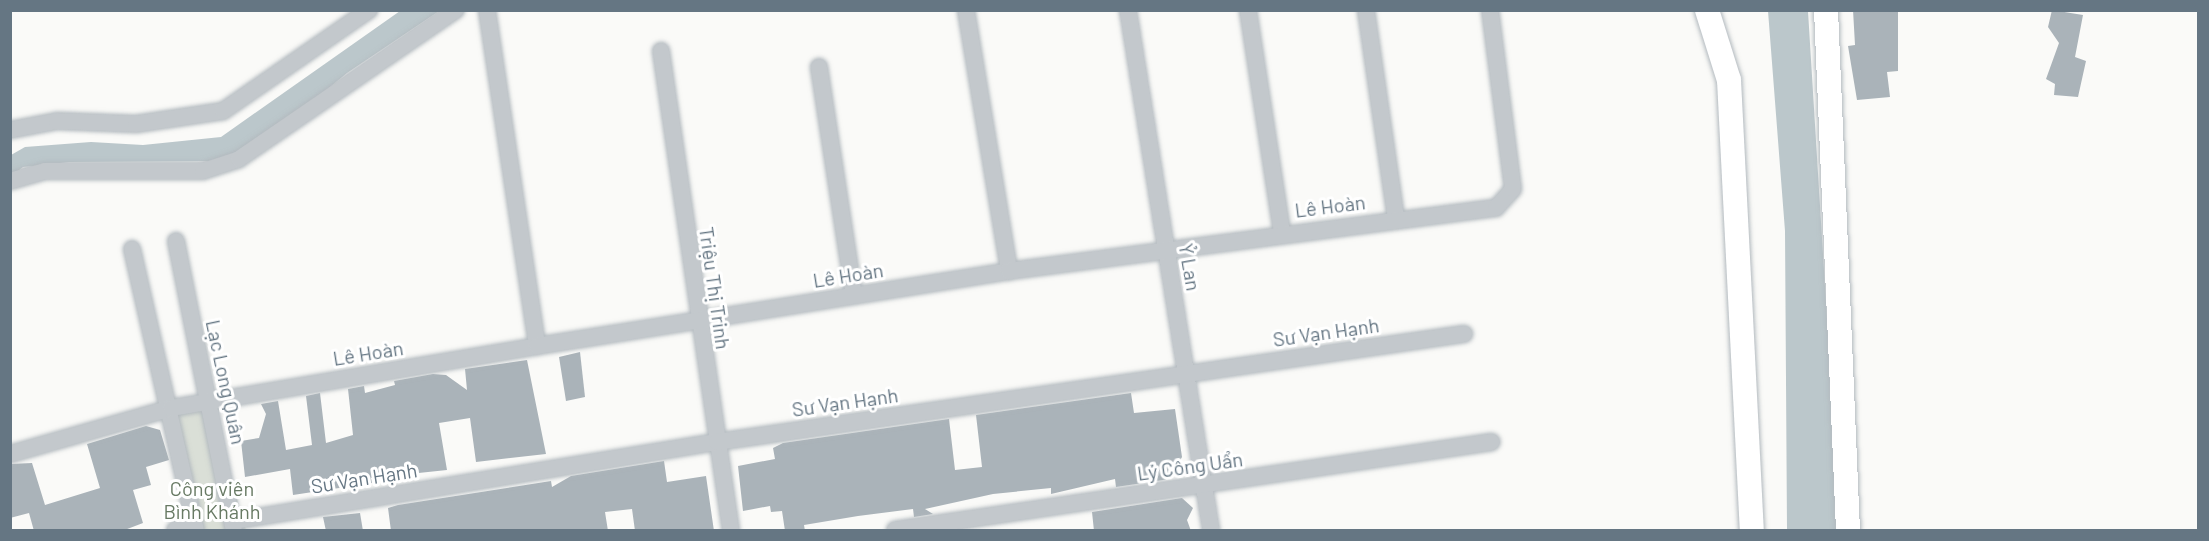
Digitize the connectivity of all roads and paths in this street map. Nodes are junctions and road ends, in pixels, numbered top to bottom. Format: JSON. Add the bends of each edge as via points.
{"nodes":[{"id":1,"x":369,"y":10,"type":"edge"},
{"id":2,"x":456,"y":10,"type":"edge"},
{"id":3,"x":488,"y":10,"type":"edge"},
{"id":4,"x":966,"y":10,"type":"edge"},
{"id":5,"x":1128,"y":10,"type":"edge"},
{"id":6,"x":1248,"y":10,"type":"edge"},
{"id":7,"x":1365,"y":10,"type":"edge"},
{"id":8,"x":1490,"y":10,"type":"edge"},
{"id":9,"x":1707,"y":10,"type":"edge"},
{"id":10,"x":1827,"y":10,"type":"edge"},
{"id":11,"x":661,"y":51,"type":"dead end"},
{"id":12,"x":819,"y":67,"type":"dead end"},
{"id":13,"x":10,"y":129,"type":"edge"},
{"id":14,"x":10,"y":181,"type":"edge"},
{"id":15,"x":1396,"y":219,"type":"junction"},
{"id":16,"x":1282,"y":233,"type":"junction"},
{"id":17,"x":176,"y":241,"type":"dead end"},
{"id":18,"x":132,"y":249,"type":"dead end"},
{"id":19,"x":1166,"y":252,"type":"junction"},
{"id":20,"x":1009,"y":271,"type":"junction"},
{"id":21,"x":854,"y":295,"type":"junction"},
{"id":22,"x":698,"y":320,"type":"junction"},
{"id":23,"x":1464,"y":334,"type":"dead end"},
{"id":24,"x":537,"y":346,"type":"junction"},
{"id":25,"x":1187,"y":373,"type":"junction"},
{"id":26,"x":209,"y":401,"type":"junction"},
{"id":27,"x":171,"y":408,"type":"junction"},
{"id":28,"x":717,"y":441,"type":"junction"},
{"id":29,"x":1492,"y":442,"type":"dead end"},
{"id":30,"x":10,"y":454,"type":"edge"},
{"id":31,"x":1204,"y":485,"type":"junction"},
{"id":32,"x":234,"y":526,"type":"edge"},
{"id":33,"x":195,"y":528,"type":"edge"},
{"id":34,"x":175,"y":531,"type":"edge"},
{"id":35,"x":731,"y":531,"type":"edge"},
{"id":36,"x":895,"y":531,"type":"edge"},
{"id":37,"x":1211,"y":531,"type":"edge"},
{"id":38,"x":1752,"y":531,"type":"edge"},
{"id":39,"x":1848,"y":531,"type":"edge"}],
"edges":[{"from":1,"to":13,"type":"street","via":[[223,111],[136,124],[57,121]]},
{"from":2,"to":14,"type":"street","via":[[239,159],[203,171],[45,171]]},
{"from":3,"to":24,"type":"street"},
{"from":4,"to":20,"type":"street"},
{"from":5,"to":19,"type":"street","name":"Ỷ Lan"},
{"from":6,"to":16,"type":"street"},
{"from":7,"to":15,"type":"street"},
{"from":8,"to":15,"type":"street","name":"Lê Hoàn","via":[[1513,189],[1496,208]]},
{"from":9,"to":38,"type":"street","via":[[1729,80]]},
{"from":10,"to":39,"type":"street"},
{"from":11,"to":22,"type":"street","name":"Triệu Thị Trinh"},
{"from":12,"to":21,"type":"street"},
{"from":15,"to":16,"type":"street","name":"Lê Hoàn"},
{"from":16,"to":19,"type":"street","name":"Lê Hoàn"},
{"from":17,"to":26,"type":"street","name":"Lạc Long Quân"},
{"from":18,"to":27,"type":"street"},
{"from":19,"to":20,"type":"street","name":"Lê Hoàn"},
{"from":19,"to":25,"type":"street","name":"Ỷ Lan"},
{"from":20,"to":21,"type":"street","name":"Lê Hoàn"},
{"from":21,"to":22,"type":"street","name":"Lê Hoàn"},
{"from":22,"to":24,"type":"street","name":"Lê Hoàn"},
{"from":22,"to":28,"type":"street","name":"Triệu Thị Trinh"},
{"from":23,"to":25,"type":"street","name":"Sư Vạn Hạnh"},
{"from":24,"to":26,"type":"street","name":"Lê Hoàn"},
{"from":25,"to":28,"type":"street","name":"Sư Vạn Hạnh"},
{"from":25,"to":31,"type":"street","name":"Ỷ Lan"},
{"from":26,"to":27,"type":"street","name":"Lê Hoàn"},
{"from":26,"to":32,"type":"street","name":"Lạc Long Quân"},
{"from":27,"to":30,"type":"street","name":"Lê Hoàn"},
{"from":27,"to":33,"type":"street"},
{"from":28,"to":32,"type":"street","name":"Sư Vạn Hạnh"},
{"from":28,"to":35,"type":"street","name":"Triệu Thị Trinh"},
{"from":29,"to":31,"type":"street","name":"Lý Công Uẩn"},
{"from":31,"to":36,"type":"street","name":"Lý Công Uẩn"},
{"from":31,"to":37,"type":"street","name":"Ỷ Lan"},
{"from":33,"to":34,"type":"street"}]}
